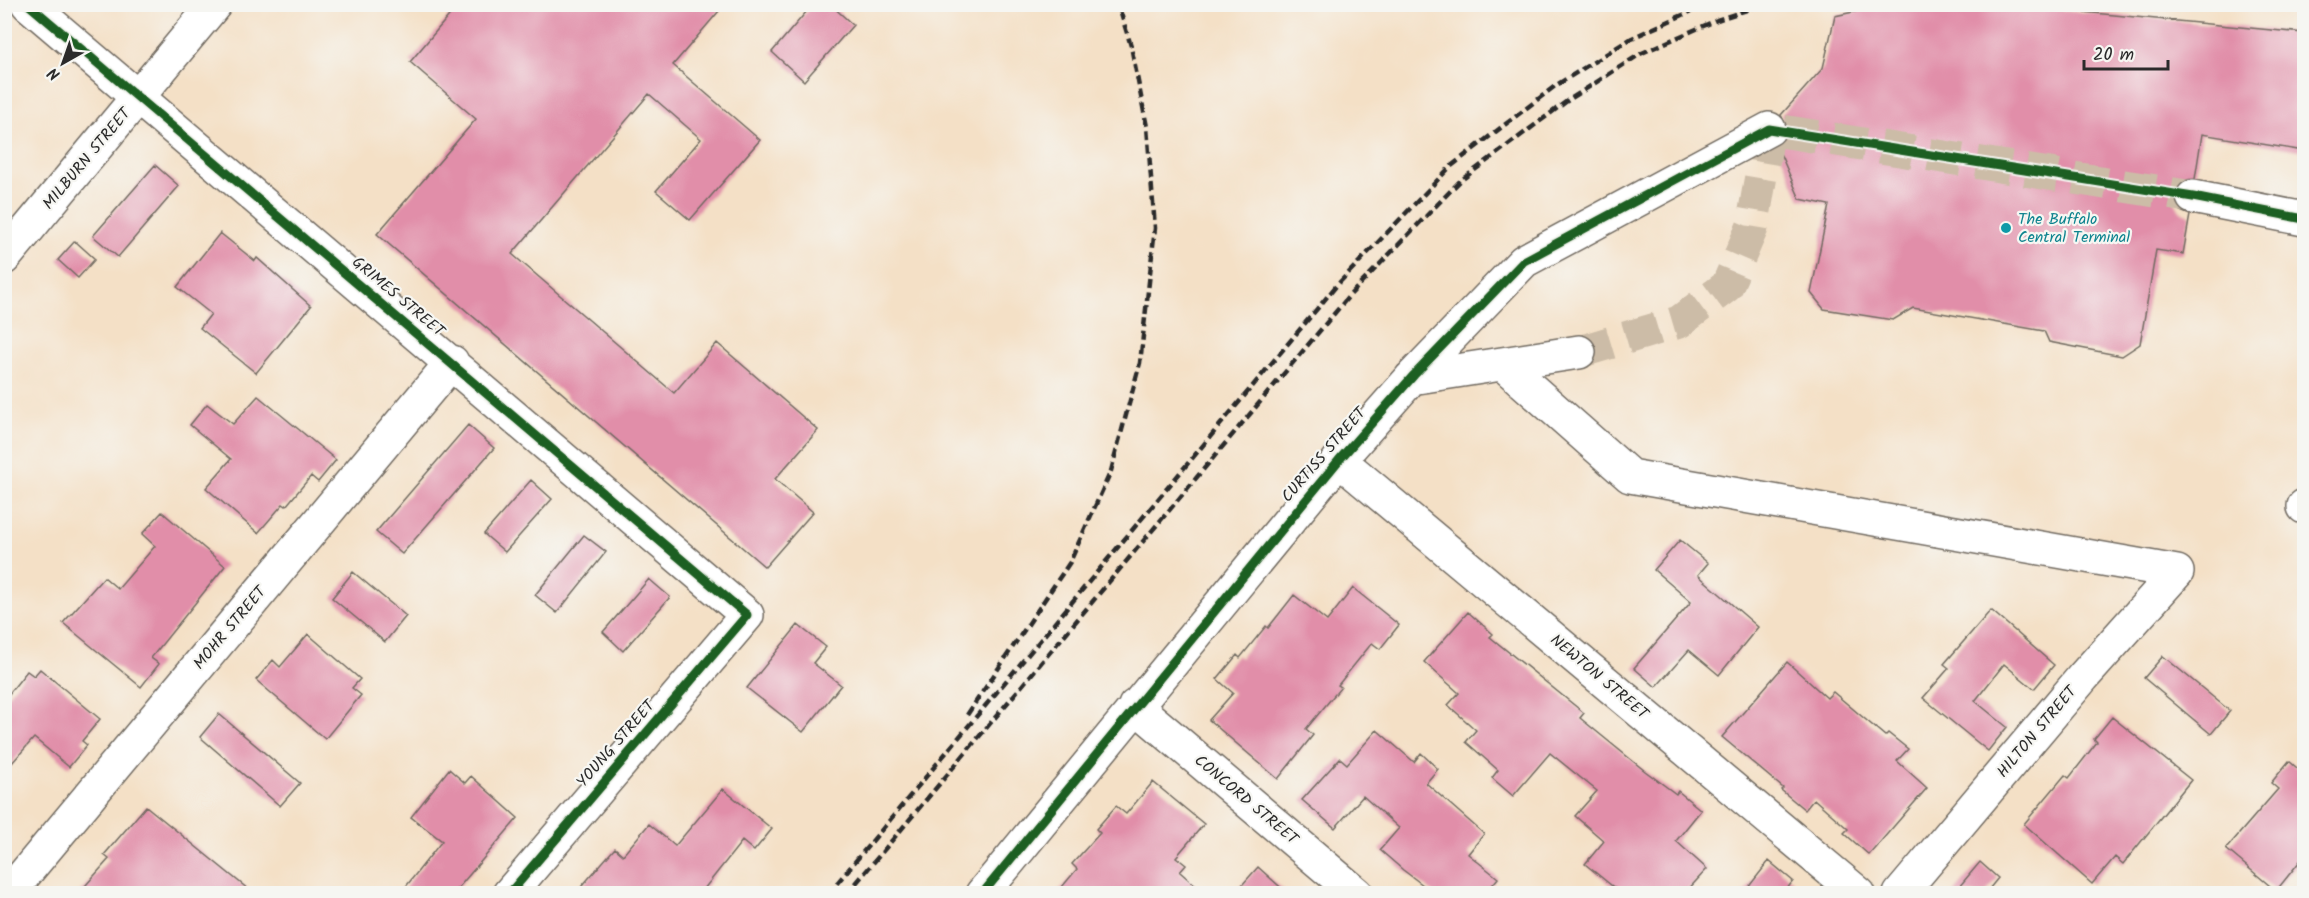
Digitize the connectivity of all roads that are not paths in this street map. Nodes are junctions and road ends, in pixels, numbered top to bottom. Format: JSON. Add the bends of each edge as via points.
{"nodes":[{"id":1,"x":28,"y":4,"type":"edge"},
{"id":2,"x":215,"y":4,"type":"edge"},
{"id":3,"x":138,"y":99,"type":"junction"},
{"id":4,"x":1769,"y":129,"type":"dead end"},
{"id":5,"x":2193,"y":197,"type":"tunnel mouth"},
{"id":6,"x":2304,"y":219,"type":"edge"},
{"id":7,"x":4,"y":258,"type":"edge"},
{"id":8,"x":1579,"y":352,"type":"tunnel mouth"},
{"id":9,"x":452,"y":362,"type":"junction"},
{"id":10,"x":1503,"y":364,"type":"junction"},
{"id":11,"x":1411,"y":378,"type":"junction"},
{"id":12,"x":1338,"y":460,"type":"junction"},
{"id":13,"x":747,"y":615,"type":"joint"},
{"id":14,"x":1135,"y":706,"type":"junction"},
{"id":15,"x":8,"y":894,"type":"edge"},
{"id":16,"x":508,"y":894,"type":"edge"},
{"id":17,"x":982,"y":894,"type":"edge"},
{"id":18,"x":1357,"y":894,"type":"edge"},
{"id":19,"x":1859,"y":894,"type":"edge"},
{"id":20,"x":1900,"y":894,"type":"edge"}],
"edges":[{"from":1,"to":3,"type":"street","name":"GRIMES STREET"},
{"from":2,"to":3,"type":"street","name":"MILBURN STREET"},
{"from":3,"to":7,"type":"street","name":"MILBURN STREET"},
{"from":3,"to":9,"type":"street","name":"GRIMES STREET"},
{"from":4,"to":11,"type":"street","name":"CURTISS STREET","via":[[1524,261]]},
{"from":5,"to":6,"type":"street"},
{"from":8,"to":10,"type":"street"},
{"from":9,"to":13,"type":"street","name":"GRIMES STREET"},
{"from":9,"to":15,"type":"street","name":"MOHR STREET"},
{"from":10,"to":11,"type":"street"},
{"from":10,"to":20,"type":"street","name":"HILTON STREET","via":[[1630,476],[2176,572]]},
{"from":11,"to":12,"type":"street","name":"CURTISS STREET"},
{"from":12,"to":14,"type":"street","name":"CURTISS STREET"},
{"from":12,"to":19,"type":"street","name":"NEWTON STREET"},
{"from":13,"to":16,"type":"street","name":"YOUNG STREET"},
{"from":14,"to":17,"type":"street","name":"CURTISS STREET"},
{"from":14,"to":18,"type":"street","name":"CONCORD STREET"}]}
